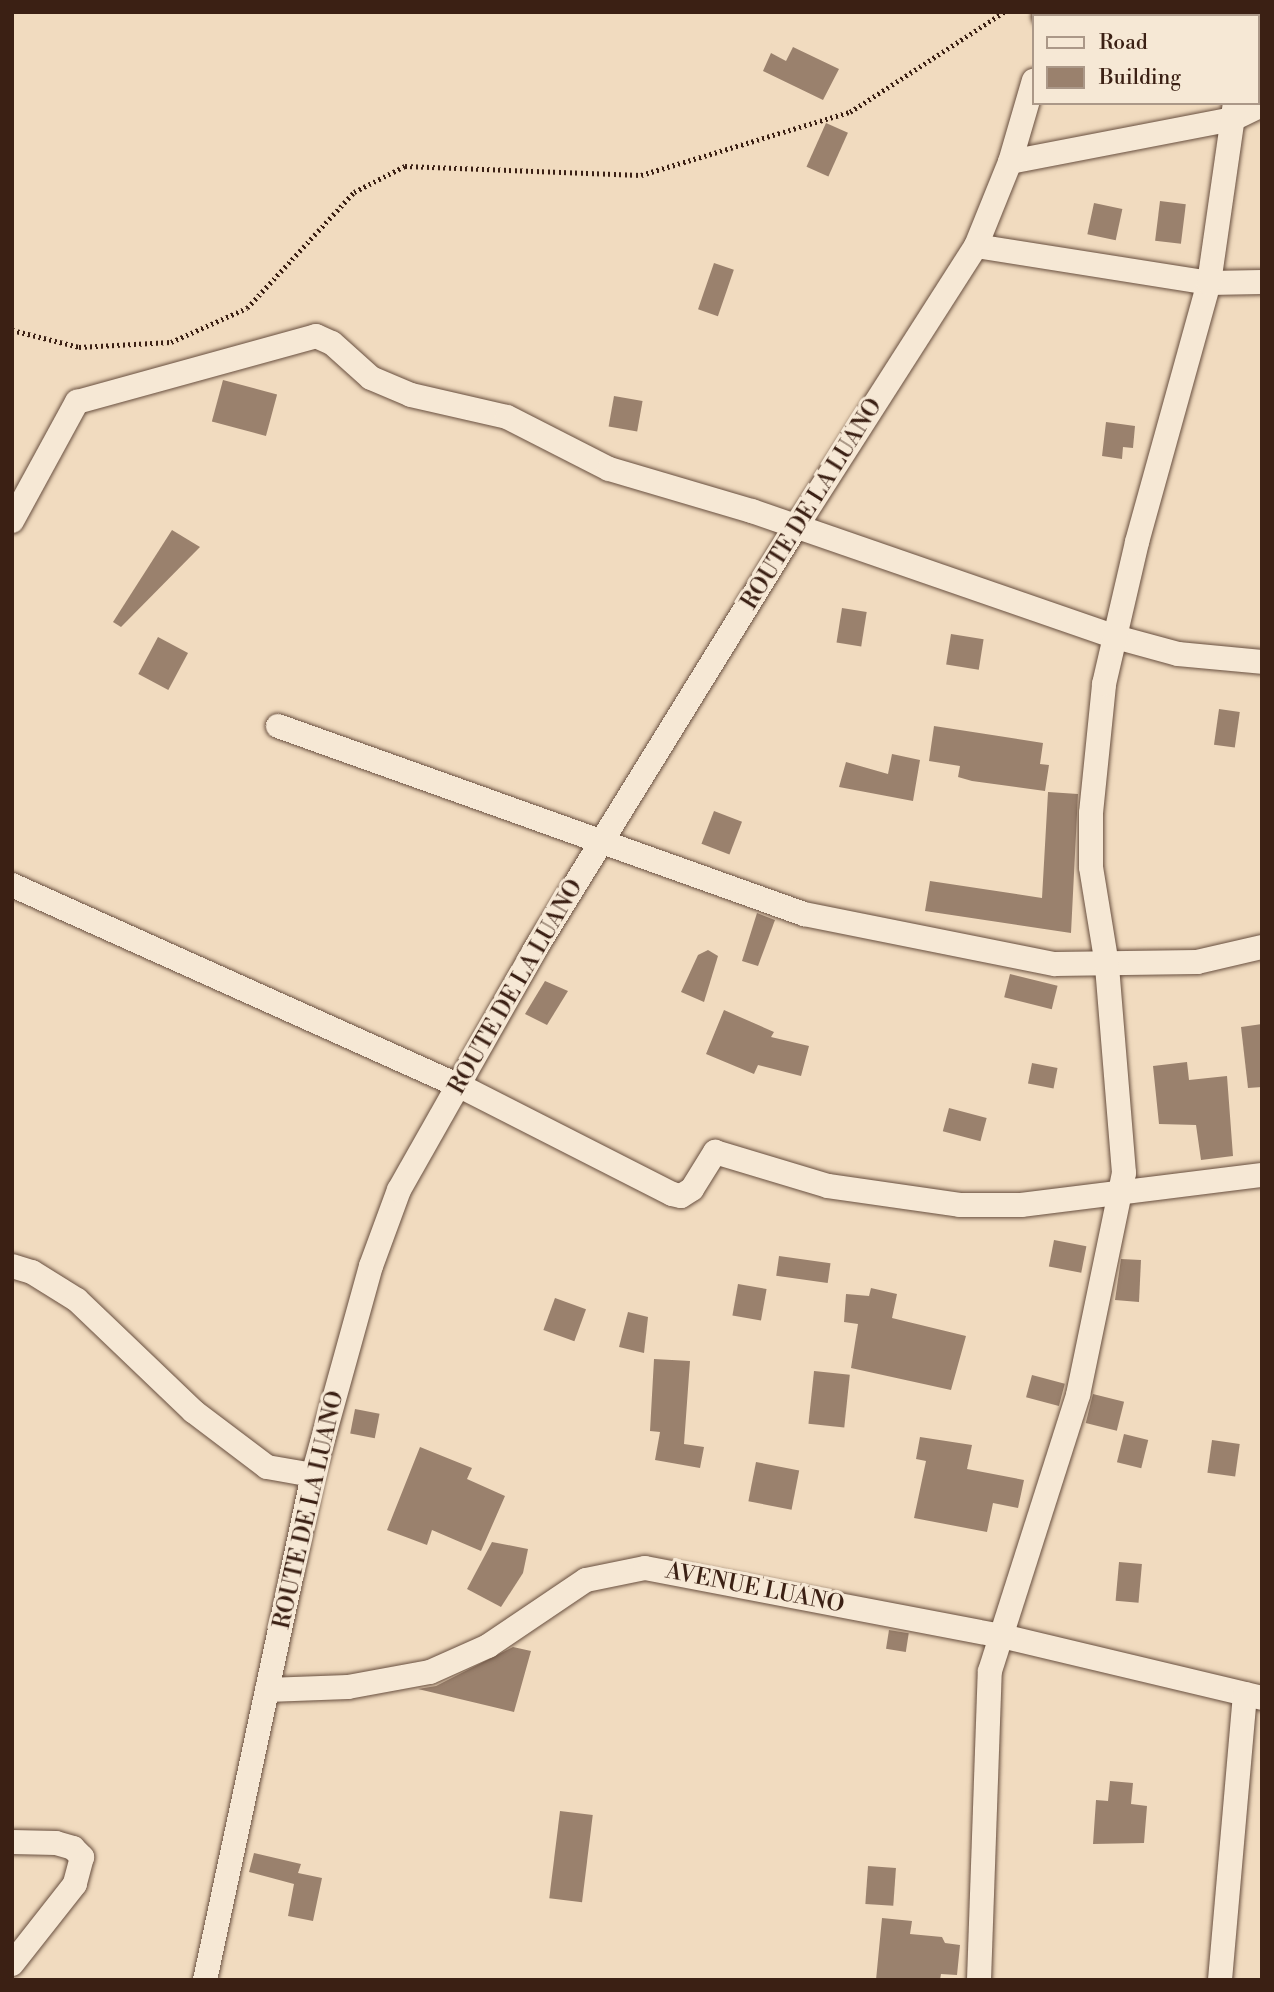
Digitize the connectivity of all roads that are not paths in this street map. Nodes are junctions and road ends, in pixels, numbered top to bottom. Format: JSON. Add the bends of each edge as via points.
{"nodes":[{"id":1,"x":1032,"y":87,"type":"edge"},
{"id":2,"x":1262,"y":105,"type":"edge"},
{"id":3,"x":1234,"y":111,"type":"edge"},
{"id":4,"x":1010,"y":162,"type":"junction"},
{"id":5,"x":976,"y":246,"type":"junction"},
{"id":6,"x":1262,"y":282,"type":"edge"},
{"id":7,"x":1209,"y":283,"type":"junction"},
{"id":8,"x":12,"y":521,"type":"edge"},
{"id":9,"x":794,"y":529,"type":"junction"},
{"id":10,"x":1112,"y":636,"type":"junction"},
{"id":11,"x":1262,"y":662,"type":"edge"},
{"id":12,"x":278,"y":726,"type":"dead end"},
{"id":13,"x":603,"y":840,"type":"junction"},
{"id":14,"x":12,"y":886,"type":"edge"},
{"id":15,"x":1262,"y":947,"type":"edge"},
{"id":16,"x":1107,"y":965,"type":"junction"},
{"id":17,"x":460,"y":1086,"type":"junction"},
{"id":18,"x":1262,"y":1175,"type":"edge"},
{"id":19,"x":1121,"y":1194,"type":"junction"},
{"id":20,"x":12,"y":1266,"type":"edge"},
{"id":21,"x":313,"y":1475,"type":"junction"},
{"id":22,"x":1002,"y":1636,"type":"junction"},
{"id":23,"x":267,"y":1690,"type":"junction"},
{"id":24,"x":1253,"y":1696,"type":"edge"},
{"id":25,"x":12,"y":1842,"type":"edge"},
{"id":26,"x":12,"y":1965,"type":"edge"},
{"id":27,"x":205,"y":1980,"type":"edge"},
{"id":28,"x":979,"y":1980,"type":"edge"},
{"id":29,"x":1220,"y":1980,"type":"edge"}],
"edges":[{"from":1,"to":4,"type":"street","name":"ROUTE DE LA LUANO"},
{"from":2,"to":3,"type":"street"},
{"from":3,"to":4,"type":"street"},
{"from":3,"to":7,"type":"street"},
{"from":4,"to":5,"type":"street","name":"ROUTE DE LA LUANO"},
{"from":5,"to":7,"type":"street"},
{"from":5,"to":9,"type":"street","name":"ROUTE DE LA LUANO"},
{"from":6,"to":7,"type":"street"},
{"from":7,"to":10,"type":"street"},
{"from":8,"to":9,"type":"street","via":[[77,402],[316,337],[332,343],[371,378],[411,395],[507,417],[609,469],[732,505]]},
{"from":9,"to":10,"type":"street"},
{"from":9,"to":13,"type":"street","name":"ROUTE DE LA LUANO"},
{"from":10,"to":11,"type":"street","via":[[1178,654]]},
{"from":10,"to":16,"type":"street","via":[[1091,813],[1091,867]]},
{"from":12,"to":13,"type":"street"},
{"from":13,"to":16,"type":"street","via":[[687,875],[804,914],[954,947],[1055,964]]},
{"from":13,"to":17,"type":"street","name":"ROUTE DE LA LUANO"},
{"from":14,"to":17,"type":"street"},
{"from":15,"to":16,"type":"street","via":[[1197,962]]},
{"from":16,"to":19,"type":"street","via":[[1124,1149]]},
{"from":17,"to":19,"type":"street","via":[[681,1196],[692,1189],[710,1155],[719,1152],[828,1185],[960,1205],[1021,1205]]},
{"from":17,"to":21,"type":"street","name":"ROUTE DE LA LUANO","via":[[400,1190],[385,1226]]},
{"from":18,"to":19,"type":"street"},
{"from":19,"to":22,"type":"street","via":[[1078,1395]]},
{"from":20,"to":21,"type":"street","via":[[32,1272],[77,1300],[193,1411],[267,1467]]},
{"from":21,"to":23,"type":"street","name":"ROUTE DE LA LUANO"},
{"from":22,"to":23,"type":"street","name":"AVENUE LUANO","via":[[645,1568],[586,1580],[488,1646],[430,1672],[348,1687]]},
{"from":22,"to":24,"type":"street","name":"AVENUE LUANO"},
{"from":22,"to":28,"type":"street","via":[[988,1690]]},
{"from":23,"to":27,"type":"street","name":"ROUTE DE LA LUANO"},
{"from":24,"to":29,"type":"street"},
{"from":25,"to":26,"type":"street","via":[[56,1843],[73,1847],[82,1857],[75,1884]]}]}
